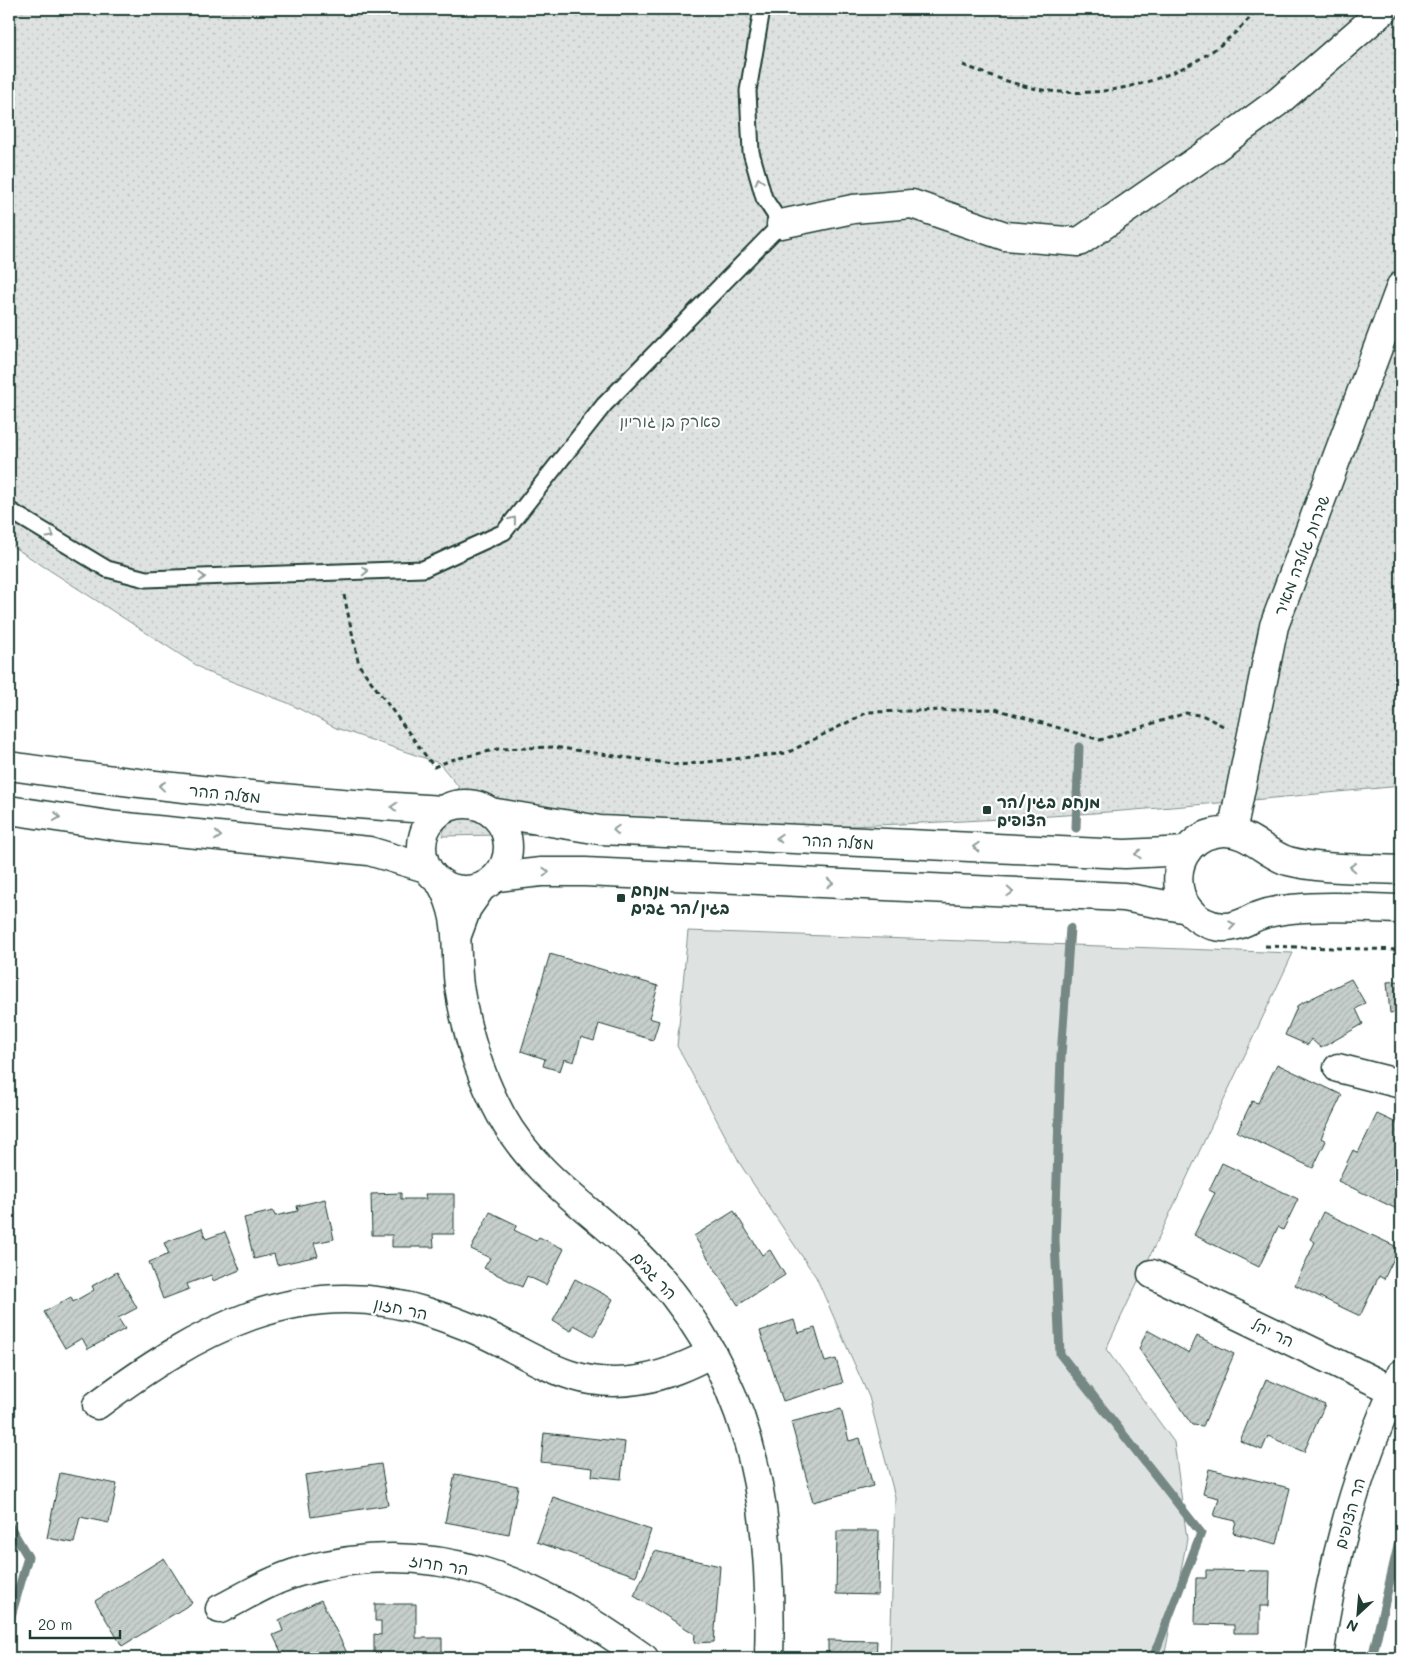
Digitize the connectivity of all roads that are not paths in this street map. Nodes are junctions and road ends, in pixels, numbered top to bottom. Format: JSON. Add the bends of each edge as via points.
{"nodes":[{"id":1,"x":762,"y":9,"type":"edge"},
{"id":2,"x":1385,"y":9,"type":"edge"},
{"id":3,"x":781,"y":224,"type":"junction"},
{"id":4,"x":1401,"y":286,"type":"edge"},
{"id":5,"x":9,"y":510,"type":"edge"},
{"id":6,"x":9,"y":766,"type":"edge"},
{"id":7,"x":9,"y":810,"type":"edge"},
{"id":8,"x":442,"y":810,"type":"junction"},
{"id":9,"x":490,"y":812,"type":"junction"},
{"id":10,"x":1232,"y":832,"type":"junction"},
{"id":11,"x":1187,"y":851,"type":"junction"},
{"id":12,"x":1401,"y":870,"type":"edge"},
{"id":13,"x":434,"y":876,"type":"junction"},
{"id":14,"x":489,"y":882,"type":"junction"},
{"id":15,"x":1188,"y":909,"type":"junction"},
{"id":16,"x":1401,"y":909,"type":"edge"},
{"id":17,"x":457,"y":935,"type":"junction"},
{"id":18,"x":1338,"y":1068,"type":"dead end"},
{"id":19,"x":1401,"y":1084,"type":"edge"},
{"id":20,"x":1152,"y":1274,"type":"dead end"},
{"id":21,"x":712,"y":1353,"type":"junction"},
{"id":22,"x":1399,"y":1386,"type":"edge"},
{"id":23,"x":97,"y":1405,"type":"dead end"},
{"id":24,"x":220,"y":1609,"type":"dead end"},
{"id":25,"x":644,"y":1658,"type":"edge"},
{"id":26,"x":769,"y":1658,"type":"edge"},
{"id":27,"x":1319,"y":1658,"type":"edge"}],
"edges":[{"from":3,"to":1,"type":"lane","one_way":true,"via":[[764,198],[751,152],[748,91]]},
{"from":2,"to":3,"type":"main road","via":[[1279,101],[1079,242],[1005,236],[912,204],[853,209]]},
{"from":5,"to":3,"type":"lane","one_way":true,"via":[[107,569],[146,579],[422,569],[504,532],[604,405]]},
{"from":4,"to":10,"type":"main road","name":"שדרות גולדה מאיר","via":[[1274,626]]},
{"from":8,"to":6,"type":"main road","name":"מעלה ההר","one_way":true,"via":[[340,804],[121,782]]},
{"from":7,"to":13,"type":"main road","one_way":true,"via":[[116,826],[369,851]]},
{"from":8,"to":9,"type":"main road","via":[[470,804]]},
{"from":8,"to":13,"type":"main road","via":[[424,832],[422,854]]},
{"from":11,"to":9,"type":"main road","name":"מעלה ההר","one_way":true,"via":[[1126,854],[600,830]]},
{"from":9,"to":14,"type":"main road","via":[[503,827],[508,846],[507,860]]},
{"from":10,"to":11,"type":"main road","via":[[1204,836]]},
{"from":12,"to":10,"type":"main road","one_way":true,"via":[[1286,860]]},
{"from":11,"to":15,"type":"main road","via":[[1177,879]]},
{"from":13,"to":14,"type":"main road","via":[[460,890]]},
{"from":13,"to":17,"type":"main road","name":"הר גבים","via":[[453,907]]},
{"from":14,"to":15,"type":"main road","one_way":true,"via":[[541,872],[605,872],[1124,897]]},
{"from":14,"to":17,"type":"main road","name":"הר גבים","via":[[467,908]]},
{"from":15,"to":16,"type":"main road","one_way":true,"via":[[1197,918],[1222,926],[1239,925],[1260,915],[1291,909]]},
{"from":17,"to":21,"type":"main road","name":"הר גבים","via":[[459,983],[473,1054],[506,1125],[562,1191],[635,1252],[665,1284]]},
{"from":18,"to":19,"type":"main road"},
{"from":20,"to":22,"type":"main road","name":"הר יהל"},
{"from":21,"to":23,"type":"main road","name":"הר חזון","via":[[684,1367],[639,1380],[586,1380],[558,1372],[477,1330],[426,1311],[377,1301],[332,1299],[289,1304],[208,1332],[170,1353]]},
{"from":21,"to":26,"type":"main road","name":"הר גבים","via":[[740,1415],[757,1472],[769,1557]]},
{"from":22,"to":27,"type":"main road","name":"הר הצופים","via":[[1370,1444],[1342,1534]]},
{"from":24,"to":25,"type":"main road","name":"הר חרוז","via":[[260,1587],[301,1571],[342,1561],[384,1557],[426,1559],[470,1567],[559,1602]]}]}
